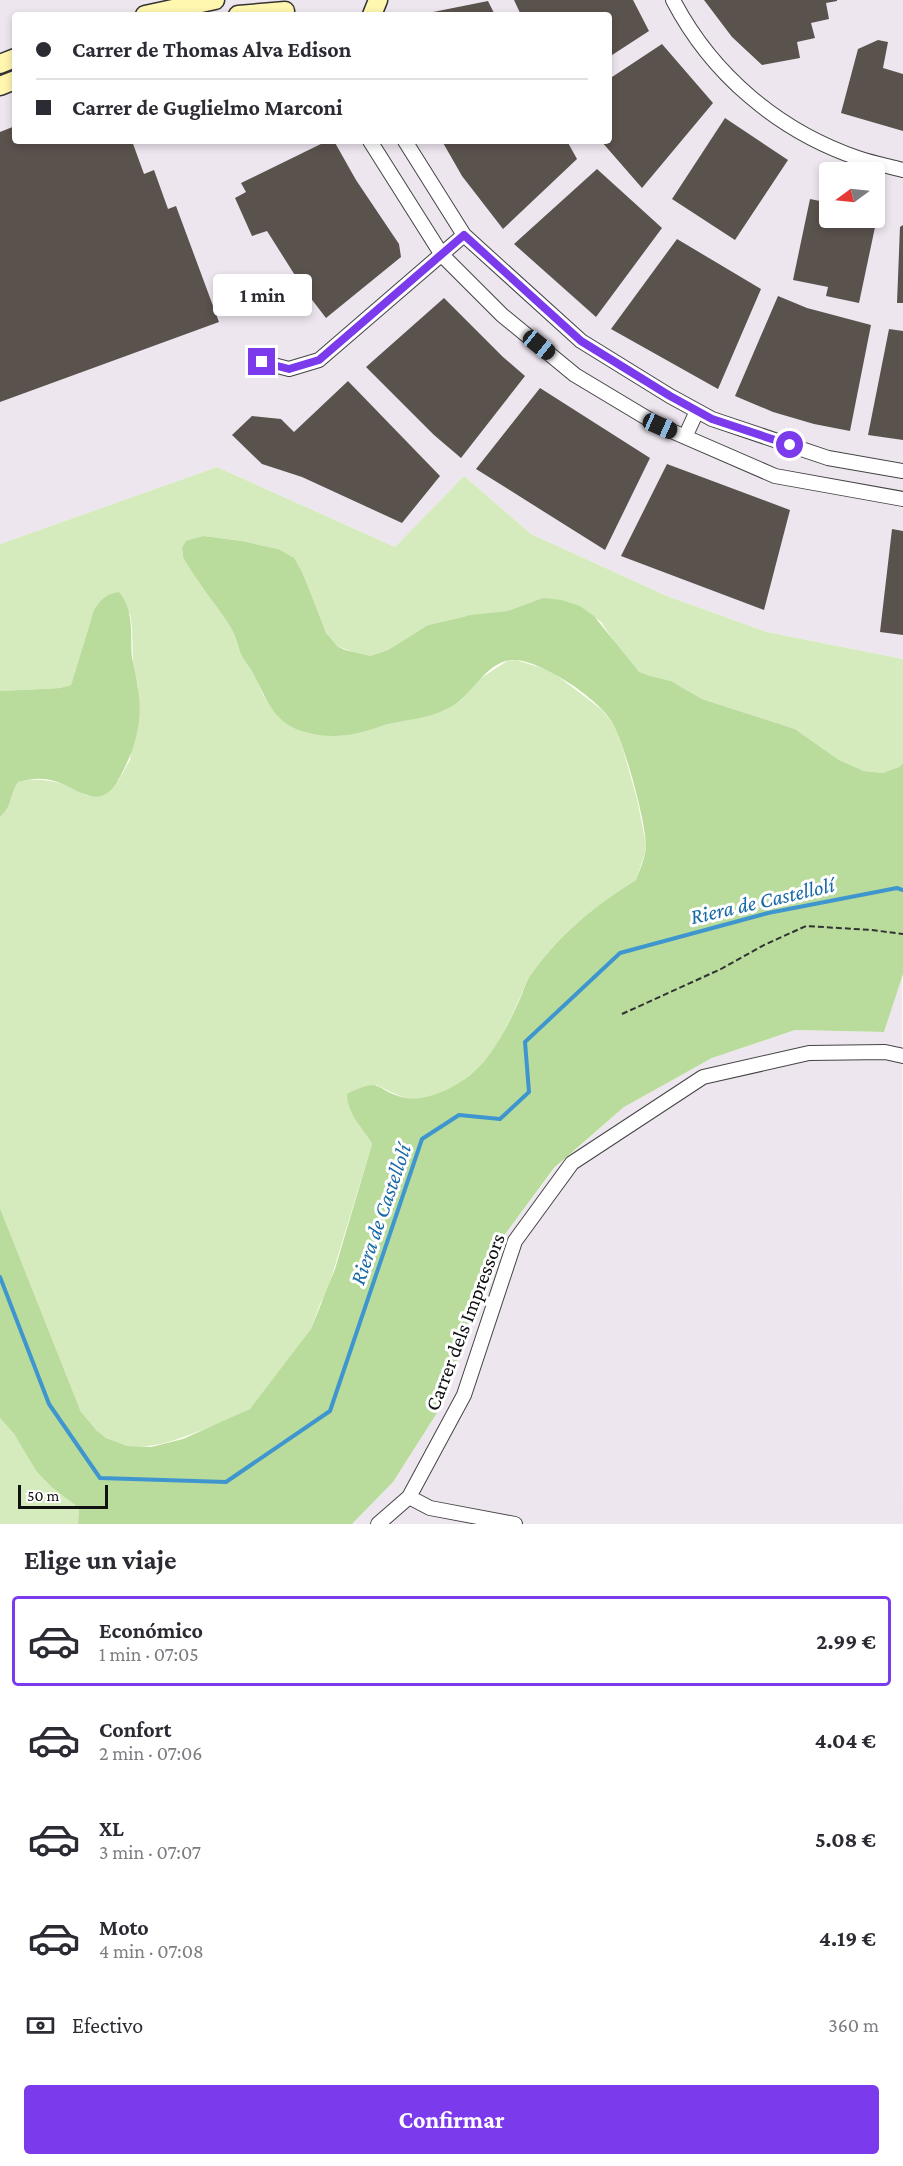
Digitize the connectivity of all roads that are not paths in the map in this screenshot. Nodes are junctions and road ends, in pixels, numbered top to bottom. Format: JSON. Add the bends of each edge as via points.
{"nodes":[{"id":1,"x":215,"y":0,"type":"edge"},
{"id":2,"x":674,"y":0,"type":"edge"},
{"id":3,"x":285,"y":8,"type":"edge"},
{"id":4,"x":159,"y":12,"type":"edge"},
{"id":5,"x":258,"y":12,"type":"edge"},
{"id":6,"x":372,"y":144,"type":"edge"},
{"id":7,"x":407,"y":144,"type":"edge"},
{"id":8,"x":903,"y":170,"type":"edge"},
{"id":9,"x":464,"y":235,"type":"junction"},
{"id":10,"x":442,"y":255,"type":"junction"},
{"id":11,"x":262,"y":362,"type":"dead end"},
{"id":12,"x":697,"y":411,"type":"junction"},
{"id":13,"x":685,"y":437,"type":"junction"},
{"id":14,"x":903,"y":471,"type":"edge"},
{"id":15,"x":903,"y":499,"type":"edge"},
{"id":16,"x":903,"y":1056,"type":"edge"},
{"id":17,"x":409,"y":1497,"type":"junction"},
{"id":18,"x":378,"y":1524,"type":"edge"},
{"id":19,"x":514,"y":1524,"type":"edge"}],
"edges":[{"from":1,"to":4,"type":"street"},
{"from":2,"to":8,"type":"street","via":[[710,56],[741,90],[777,118],[817,142]]},
{"from":3,"to":5,"type":"street"},
{"from":6,"to":10,"type":"street"},
{"from":7,"to":9,"type":"street"},
{"from":9,"to":10,"type":"street"},
{"from":9,"to":12,"type":"street","via":[[581,341]]},
{"from":10,"to":11,"type":"street","via":[[319,360],[289,369]]},
{"from":10,"to":13,"type":"street","via":[[502,315],[575,375]]},
{"from":12,"to":13,"type":"street"},
{"from":12,"to":14,"type":"street","via":[[828,458]]},
{"from":13,"to":15,"type":"street","via":[[775,476]]},
{"from":16,"to":17,"type":"street","name":"Carrer dels Impressors","via":[[885,1052],[809,1053],[703,1077],[572,1163],[515,1241],[464,1395]]},
{"from":17,"to":18,"type":"street","name":"Carrer dels Impressors"},
{"from":17,"to":19,"type":"street","via":[[430,1508]]}]}
